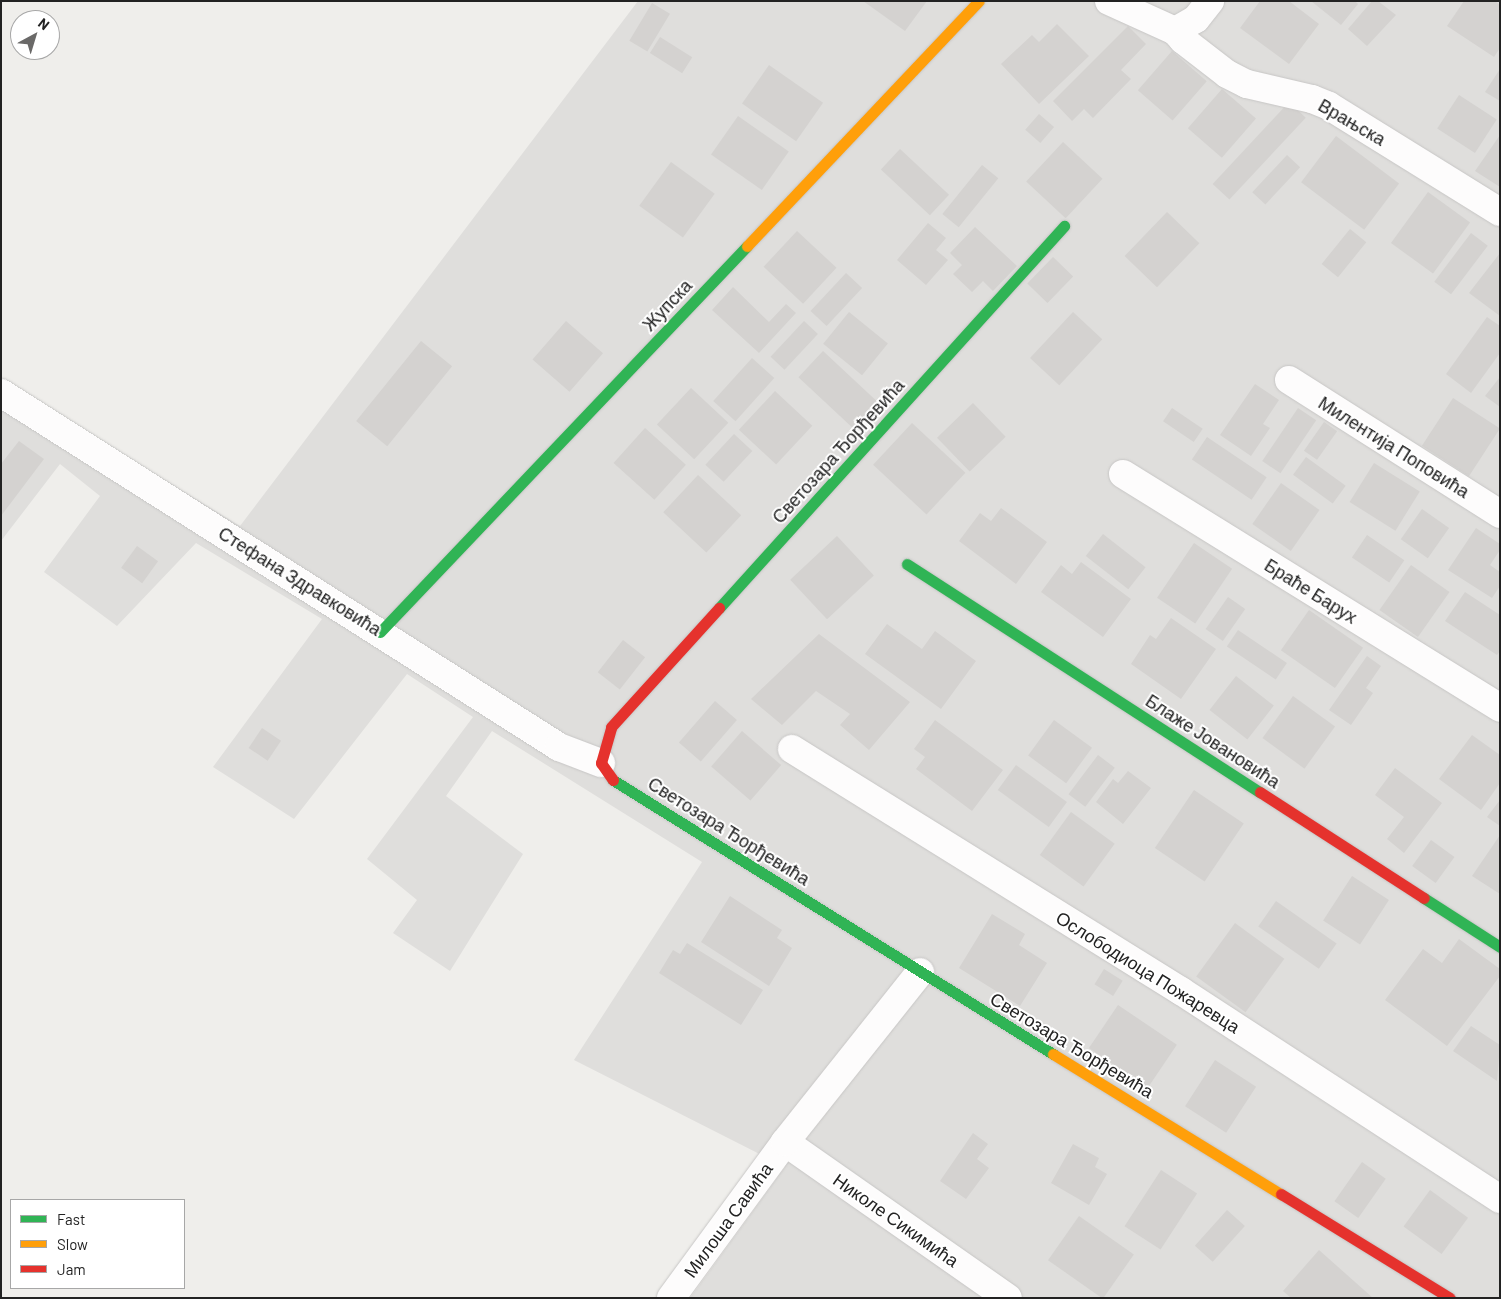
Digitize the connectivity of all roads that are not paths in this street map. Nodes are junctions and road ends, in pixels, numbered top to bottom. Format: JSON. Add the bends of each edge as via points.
{"nodes":[{"id":1,"x":979,"y":1,"type":"edge"},
{"id":2,"x":1108,"y":1,"type":"edge"},
{"id":3,"x":1210,"y":1,"type":"edge"},
{"id":4,"x":1175,"y":30,"type":"junction"},
{"id":5,"x":1500,"y":212,"type":"edge"},
{"id":6,"x":1064,"y":226,"type":"dead end"},
{"id":7,"x":1289,"y":380,"type":"dead end"},
{"id":8,"x":1,"y":393,"type":"edge"},
{"id":9,"x":1123,"y":474,"type":"dead end"},
{"id":10,"x":1500,"y":514,"type":"edge"},
{"id":11,"x":908,"y":564,"type":"dead end"},
{"id":12,"x":380,"y":632,"type":"junction"},
{"id":13,"x":1500,"y":708,"type":"edge"},
{"id":14,"x":792,"y":749,"type":"dead end"},
{"id":15,"x":601,"y":763,"type":"junction"},
{"id":16,"x":1500,"y":947,"type":"edge"},
{"id":17,"x":920,"y":972,"type":"junction"},
{"id":18,"x":785,"y":1142,"type":"junction"},
{"id":19,"x":1500,"y":1199,"type":"edge"},
{"id":20,"x":671,"y":1298,"type":"edge"},
{"id":21,"x":1008,"y":1298,"type":"edge"},
{"id":22,"x":1450,"y":1298,"type":"edge"}],
"edges":[{"from":1,"to":12,"type":"street","name":"Жупска"},
{"from":2,"to":4,"type":"street"},
{"from":3,"to":4,"type":"street","via":[[1196,19]]},
{"from":4,"to":5,"type":"street","name":"Врањска","via":[[1226,74],[1247,84],[1329,106]]},
{"from":6,"to":15,"type":"street","name":"Светозара Ђорђевића","via":[[611,727]]},
{"from":7,"to":10,"type":"street","name":"Милентија Поповића"},
{"from":8,"to":12,"type":"street","name":"Стефана Здравковића"},
{"from":9,"to":13,"type":"street","name":"Браће Барух"},
{"from":11,"to":16,"type":"street","name":"Блаже Јовановића"},
{"from":12,"to":15,"type":"street","name":"Стефана Здравковића","via":[[559,747]]},
{"from":14,"to":19,"type":"street","name":"Ослободиоца Пожаревца","via":[[1180,991]]},
{"from":15,"to":17,"type":"street","name":"Светозара Ђорђевића","via":[[612,779]]},
{"from":17,"to":18,"type":"street","name":"Милоша Савића"},
{"from":17,"to":22,"type":"street","name":"Светозара Ђорђевића"},
{"from":18,"to":20,"type":"street","name":"Милоша Савића"},
{"from":18,"to":21,"type":"street","name":"Николе Сикимића"}]}
